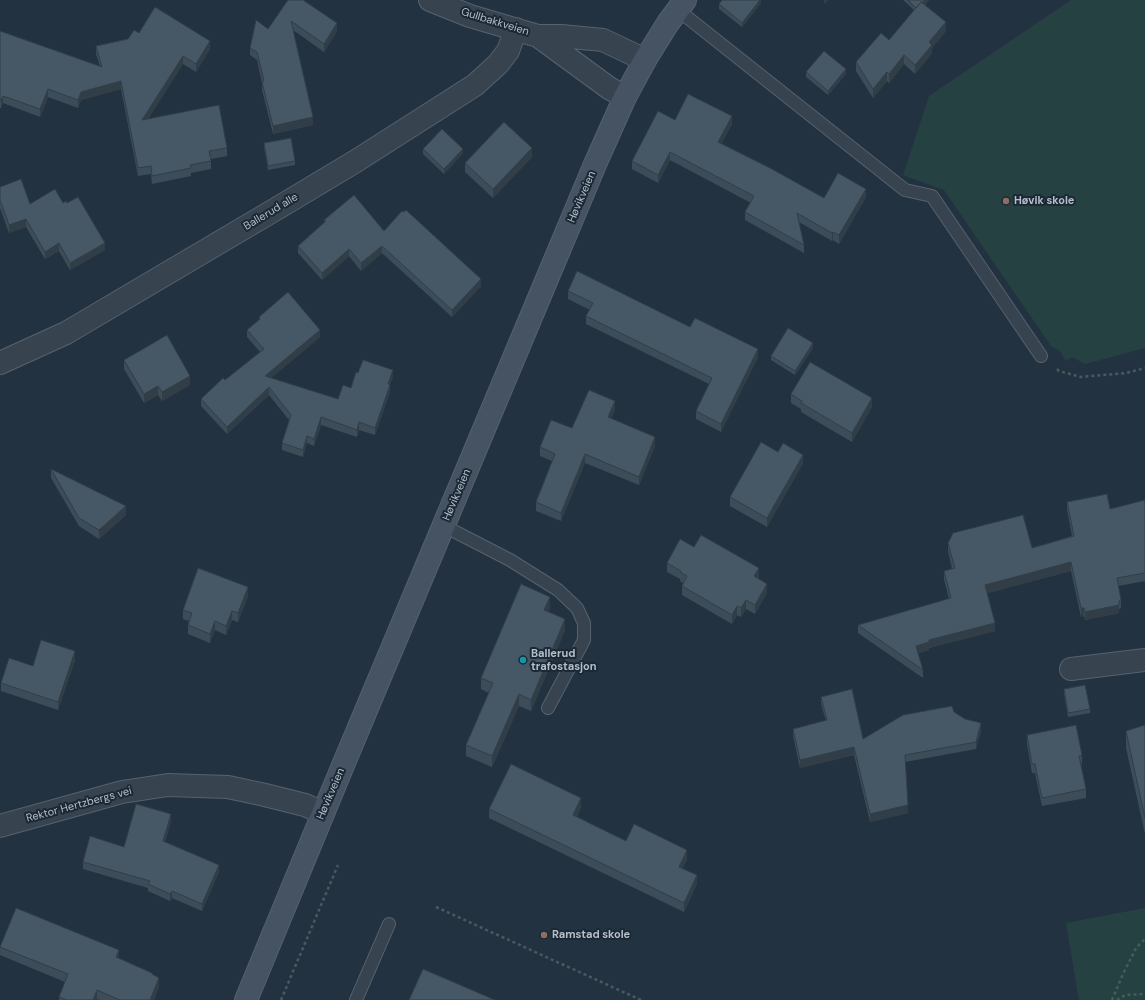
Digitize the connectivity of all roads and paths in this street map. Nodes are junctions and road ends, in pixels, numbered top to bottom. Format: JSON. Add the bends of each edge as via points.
{"nodes":[{"id":1,"x":430,"y":0,"type":"edge"},
{"id":2,"x":681,"y":5,"type":"edge"},
{"id":3,"x":516,"y":29,"type":"junction"},
{"id":4,"x":538,"y":36,"type":"junction"},
{"id":5,"x":645,"y":60,"type":"junction"},
{"id":6,"x":625,"y":97,"type":"junction"},
{"id":7,"x":1041,"y":356,"type":"joint"},
{"id":8,"x":0,"y":363,"type":"edge"},
{"id":9,"x":1145,"y":368,"type":"edge"},
{"id":10,"x":444,"y":526,"type":"junction"},
{"id":11,"x":1145,"y":660,"type":"edge"},
{"id":12,"x":1071,"y":670,"type":"dead end"},
{"id":13,"x":548,"y":708,"type":"dead end"},
{"id":14,"x":323,"y":813,"type":"junction"},
{"id":15,"x":0,"y":826,"type":"edge"},
{"id":16,"x":338,"y":865,"type":"dead end"},
{"id":17,"x":436,"y":907,"type":"dead end"},
{"id":18,"x":388,"y":924,"type":"dead end"},
{"id":19,"x":1145,"y":939,"type":"edge"},
{"id":20,"x":1145,"y":994,"type":"edge"},
{"id":21,"x":246,"y":1000,"type":"edge"},
{"id":22,"x":281,"y":1000,"type":"edge"},
{"id":23,"x":356,"y":1000,"type":"edge"},
{"id":24,"x":641,"y":1000,"type":"edge"},
{"id":25,"x":1112,"y":1000,"type":"edge"},
{"id":26,"x":1117,"y":1000,"type":"edge"}],
"edges":[{"from":1,"to":3,"type":"street","name":"Gullbakkveien","via":[[470,16]]},
{"from":2,"to":5,"type":"main road","name":"Høvikveien"},
{"from":2,"to":7,"type":"lane","via":[[905,190],[932,196]]},
{"from":3,"to":4,"type":"street","name":"Gullbakkveien"},
{"from":3,"to":8,"type":"street","name":"Ballerud alle","via":[[508,51],[474,86],[283,205],[73,329]]},
{"from":4,"to":5,"type":"street","name":"Gullbakkveien","via":[[602,40]]},
{"from":4,"to":6,"type":"street","name":"Gullbakkveien"},
{"from":5,"to":6,"type":"main road","name":"Høvikveien"},
{"from":6,"to":10,"type":"main road","name":"Høvikveien"},
{"from":7,"to":9,"type":"path","via":[[1059,371],[1081,377],[1126,373]]},
{"from":10,"to":13,"type":"lane","via":[[510,560],[558,590],[577,608],[584,623],[584,640]]},
{"from":10,"to":14,"type":"main road","name":"Høvikveien"},
{"from":11,"to":12,"type":"street"},
{"from":14,"to":15,"type":"street","name":"Rektor Hertzbergs vei","via":[[305,805],[228,787],[168,785],[122,792]]},
{"from":14,"to":21,"type":"main road","name":"Høvikveien"},
{"from":16,"to":22,"type":"path"},
{"from":17,"to":24,"type":"path"},
{"from":18,"to":23,"type":"lane"},
{"from":19,"to":25,"type":"path","via":[[1136,948]]},
{"from":20,"to":26,"type":"path","via":[[1125,995]]}]}
